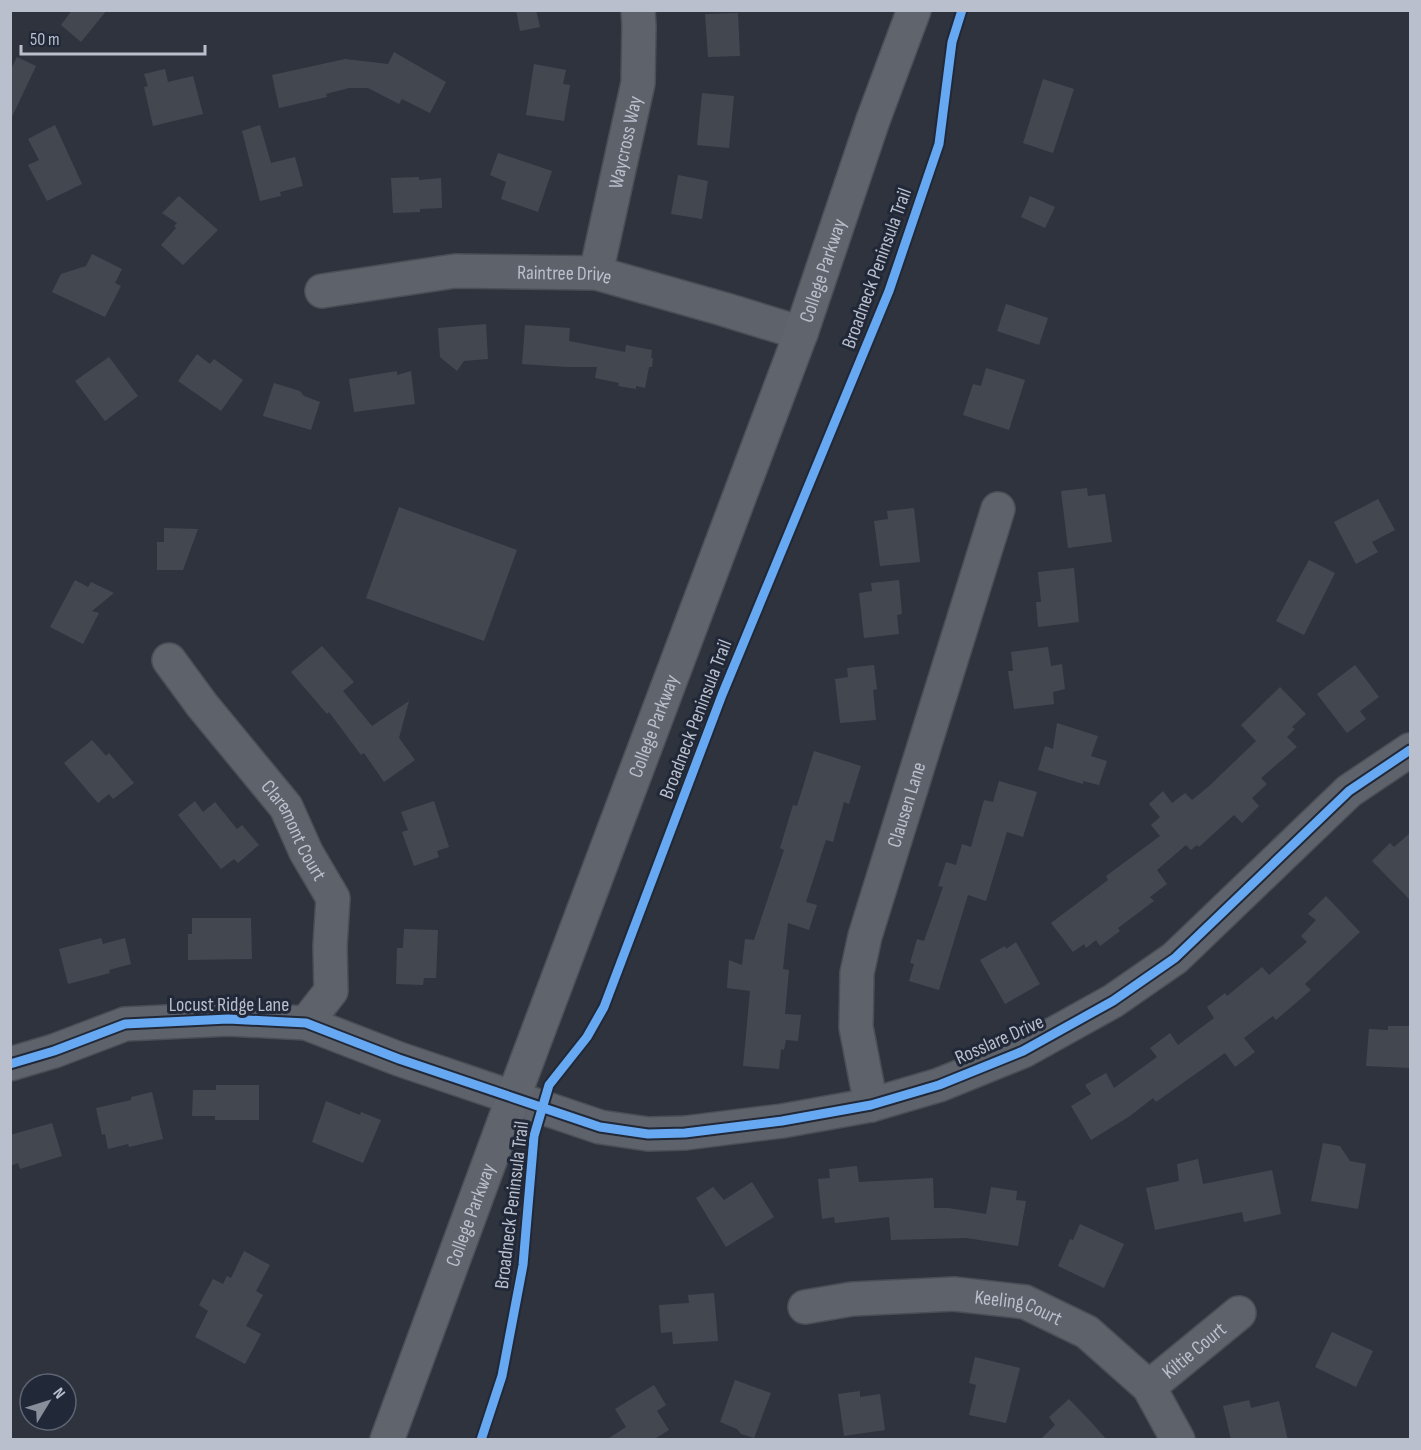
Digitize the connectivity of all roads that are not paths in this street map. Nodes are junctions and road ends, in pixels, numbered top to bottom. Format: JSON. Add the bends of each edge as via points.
{"nodes":[{"id":1,"x":638,"y":10,"type":"edge"},
{"id":2,"x":914,"y":10,"type":"edge"},
{"id":3,"x":596,"y":273,"type":"junction"},
{"id":4,"x":322,"y":291,"type":"dead end"},
{"id":5,"x":801,"y":333,"type":"junction"},
{"id":6,"x":998,"y":509,"type":"dead end"},
{"id":7,"x":169,"y":660,"type":"dead end"},
{"id":8,"x":1410,"y":750,"type":"edge"},
{"id":9,"x":306,"y":1023,"type":"junction"},
{"id":10,"x":10,"y":1064,"type":"edge"},
{"id":11,"x":513,"y":1098,"type":"junction"},
{"id":12,"x":871,"y":1105,"type":"junction"},
{"id":13,"x":805,"y":1307,"type":"dead end"},
{"id":14,"x":1239,"y":1313,"type":"dead end"},
{"id":15,"x":1149,"y":1387,"type":"junction"},
{"id":16,"x":387,"y":1440,"type":"edge"},
{"id":17,"x":1178,"y":1440,"type":"edge"}],
"edges":[{"from":1,"to":3,"type":"street","name":"Waycross Way","via":[[638,83]]},
{"from":2,"to":5,"type":"main road","name":"College Parkway"},
{"from":3,"to":4,"type":"street","name":"Raintree Drive","via":[[455,271]]},
{"from":3,"to":5,"type":"street","name":"Raintree Drive"},
{"from":5,"to":11,"type":"main road","name":"College Parkway"},
{"from":6,"to":12,"type":"street","name":"Clausen Lane","via":[[865,936],[857,973],[856,1027]]},
{"from":7,"to":9,"type":"street","name":"Claremont Court","via":[[286,807],[333,898],[331,991]]},
{"from":8,"to":12,"type":"street","name":"Rosslare Drive","via":[[1350,791],[1175,958],[1113,1001],[1023,1051],[939,1085]]},
{"from":9,"to":10,"type":"street","name":"Locust Ridge Lane","via":[[228,1019],[125,1024],[54,1052]]},
{"from":9,"to":11,"type":"street","name":"Locust Ridge Lane"},
{"from":11,"to":12,"type":"street","name":"Rosslare Drive","via":[[600,1127],[648,1134],[760,1124]]},
{"from":11,"to":16,"type":"main road","name":"College Parkway"},
{"from":13,"to":15,"type":"street","name":"Keeling Court","via":[[852,1299],[954,1294],[1025,1302],[1087,1332]]},
{"from":14,"to":15,"type":"street","name":"Kiltie Court"},
{"from":15,"to":17,"type":"street","name":"Keeling Court"}]}
